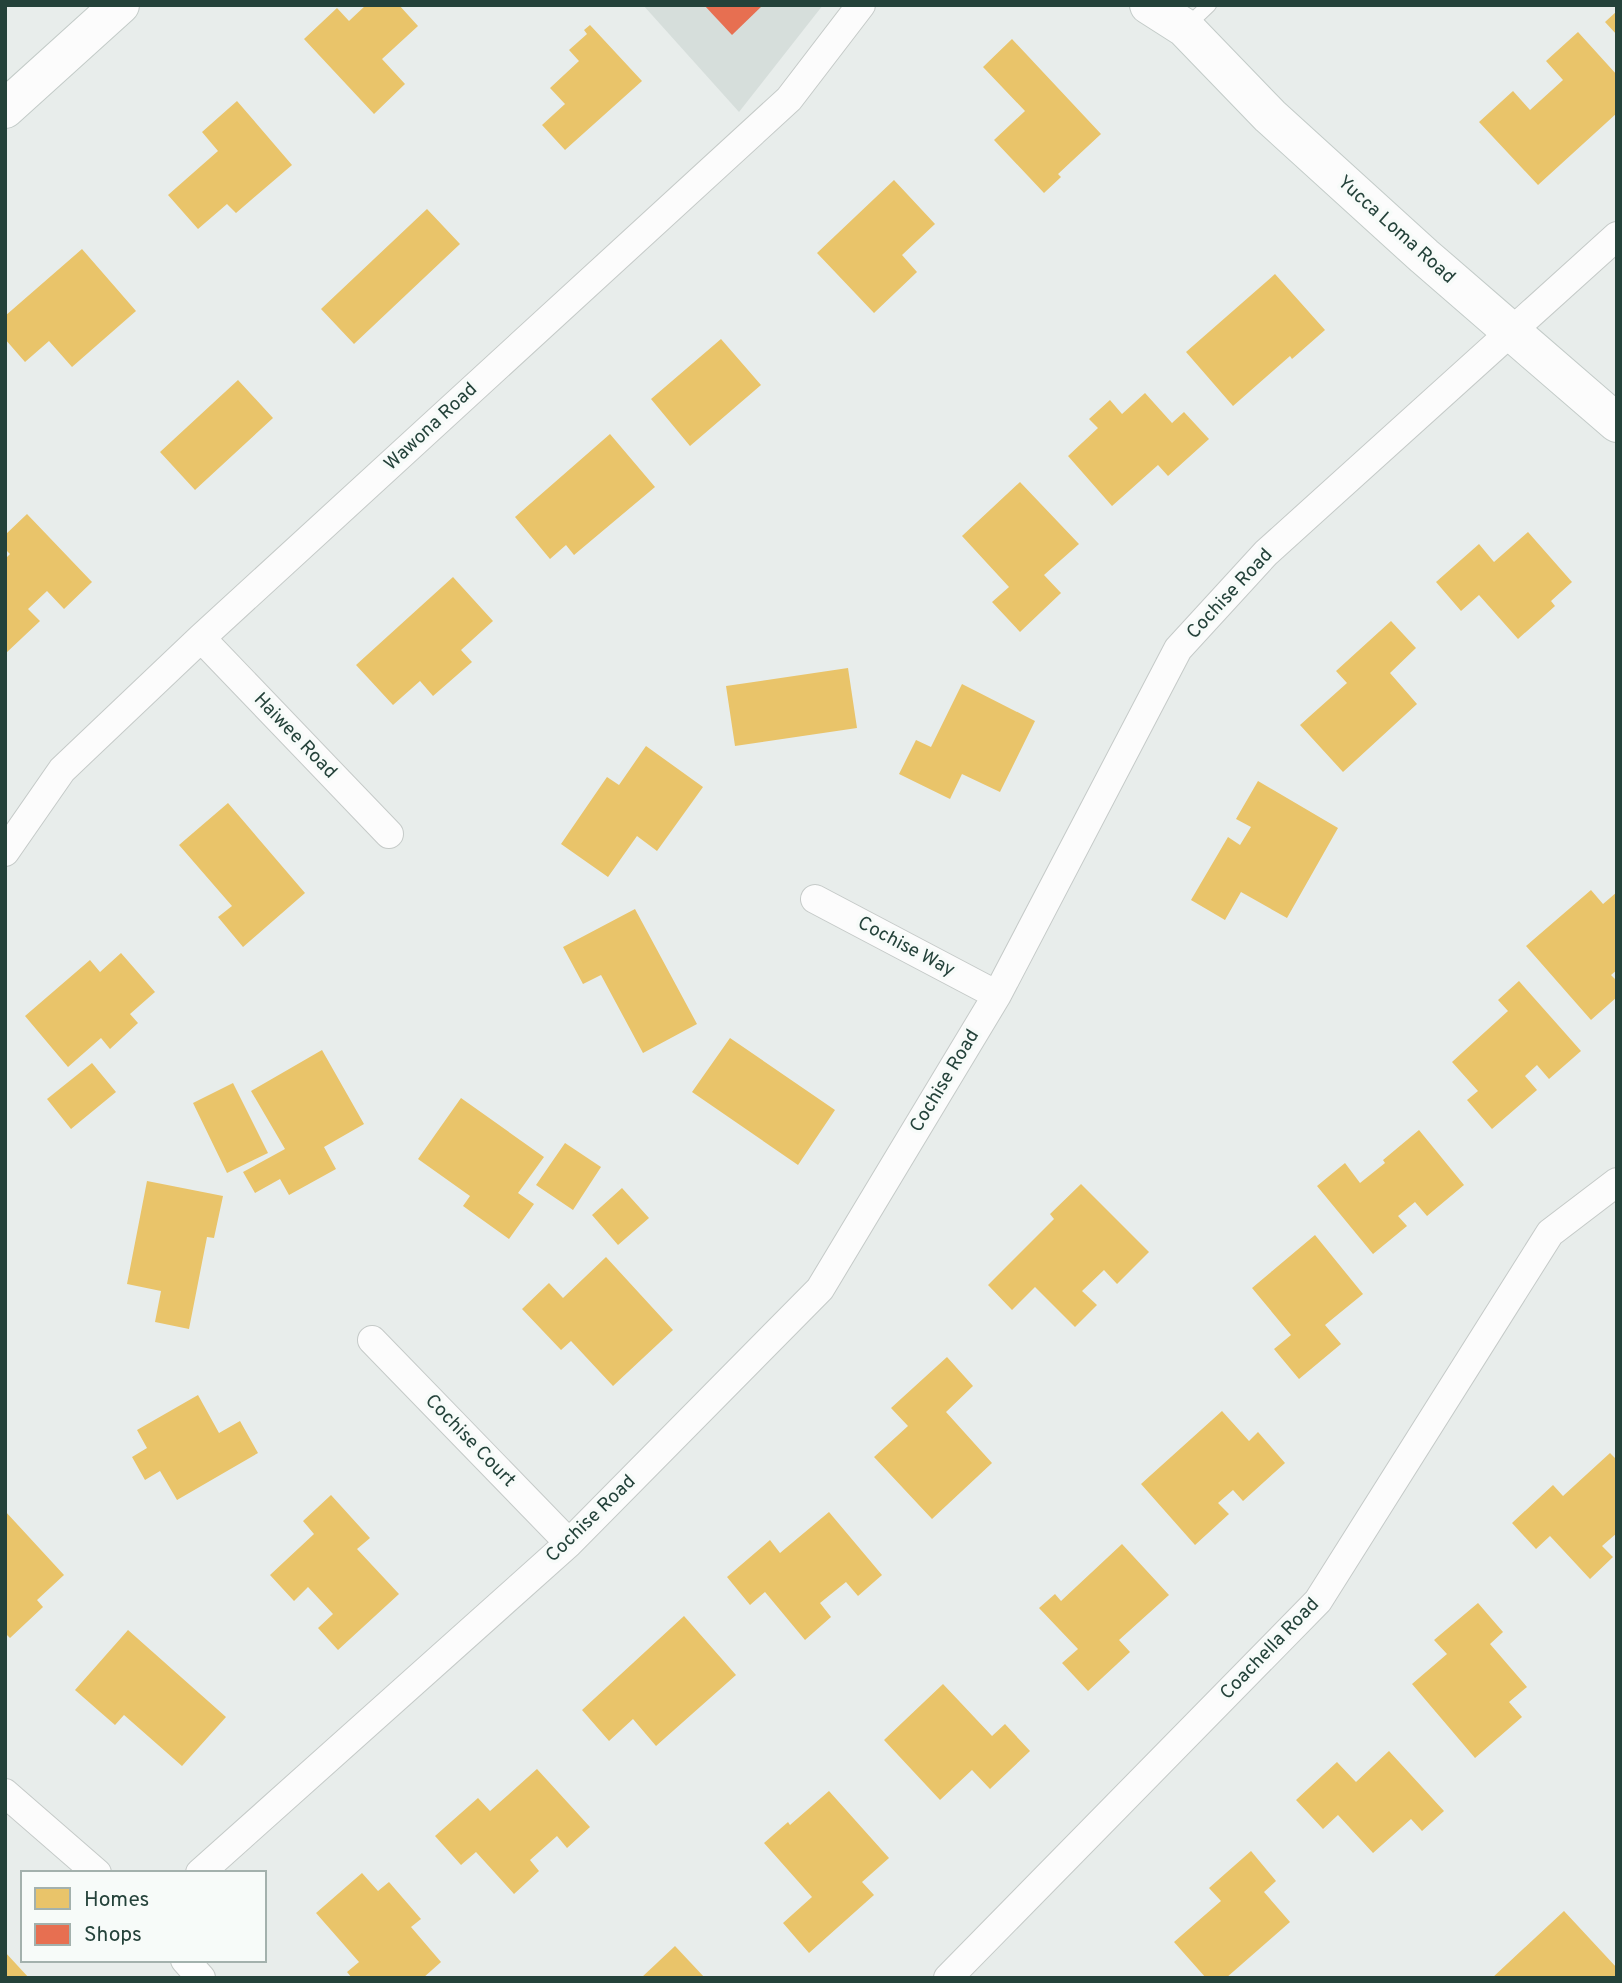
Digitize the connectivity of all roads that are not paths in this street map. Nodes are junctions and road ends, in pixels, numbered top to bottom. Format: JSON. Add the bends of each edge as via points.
{"nodes":[{"id":1,"x":120,"y":5,"type":"edge"},
{"id":2,"x":861,"y":5,"type":"edge"},
{"id":3,"x":1149,"y":5,"type":"edge"},
{"id":4,"x":1190,"y":13,"type":"edge"},
{"id":5,"x":5,"y":110,"type":"edge"},
{"id":6,"x":1617,"y":236,"type":"edge"},
{"id":7,"x":1510,"y":332,"type":"junction"},
{"id":8,"x":1617,"y":423,"type":"edge"},
{"id":9,"x":201,"y":638,"type":"junction"},
{"id":10,"x":389,"y":834,"type":"dead end"},
{"id":11,"x":5,"y":852,"type":"edge"},
{"id":12,"x":815,"y":898,"type":"dead end"},
{"id":13,"x":997,"y":995,"type":"junction"},
{"id":14,"x":1617,"y":1182,"type":"edge"},
{"id":15,"x":372,"y":1340,"type":"dead end"},
{"id":16,"x":569,"y":1543,"type":"junction"},
{"id":17,"x":5,"y":1793,"type":"edge"},
{"id":18,"x":95,"y":1871,"type":"edge"},
{"id":19,"x":202,"y":1871,"type":"edge"},
{"id":20,"x":188,"y":1962,"type":"edge"},
{"id":21,"x":201,"y":1978,"type":"edge"},
{"id":22,"x":947,"y":1978,"type":"edge"}],
"edges":[{"from":1,"to":5,"type":"main road"},
{"from":2,"to":9,"type":"street","name":"Wawona Road","via":[[789,99]]},
{"from":3,"to":4,"type":"main road","name":"Yucca Loma Road"},
{"from":4,"to":7,"type":"main road","name":"Yucca Loma Road","via":[[1270,116]]},
{"from":6,"to":7,"type":"street","name":"Cochise Road"},
{"from":7,"to":8,"type":"main road","name":"Yucca Loma Road"},
{"from":7,"to":13,"type":"street","name":"Cochise Road","via":[[1266,553],[1178,649]]},
{"from":9,"to":10,"type":"street","name":"Haiwee Road"},
{"from":9,"to":11,"type":"street","name":"Wawona Road","via":[[62,770]]},
{"from":12,"to":13,"type":"street","name":"Cochise Way"},
{"from":13,"to":16,"type":"street","name":"Cochise Road","via":[[820,1289]]},
{"from":14,"to":22,"type":"street","name":"Coachella Road","via":[[1550,1233],[1318,1601]]},
{"from":15,"to":16,"type":"street","name":"Cochise Court"},
{"from":16,"to":19,"type":"street","name":"Cochise Road"},
{"from":17,"to":18,"type":"street"},
{"from":20,"to":21,"type":"street"}]}
